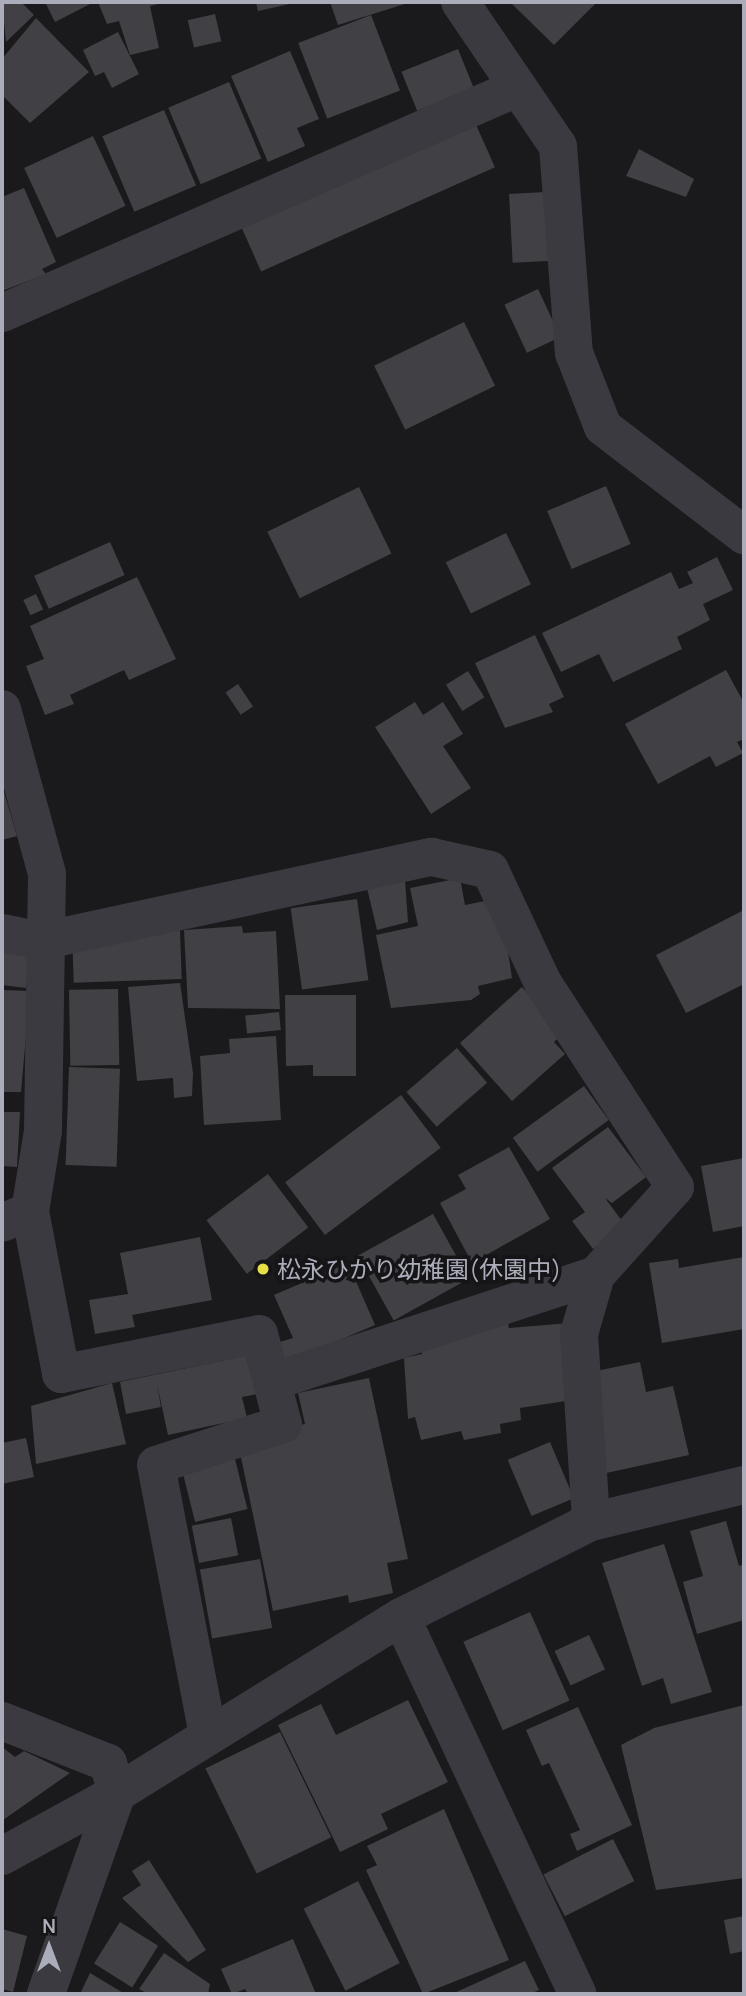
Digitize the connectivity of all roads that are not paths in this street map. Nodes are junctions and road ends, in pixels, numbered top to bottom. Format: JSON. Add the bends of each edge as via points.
{"nodes":[{"id":1,"x":460,"y":2,"type":"edge"},
{"id":2,"x":517,"y":88,"type":"junction"},
{"id":3,"x":2,"y":313,"type":"edge"},
{"id":4,"x":744,"y":535,"type":"edge"},
{"id":5,"x":2,"y":709,"type":"edge"},
{"id":6,"x":2,"y":933,"type":"edge"},
{"id":7,"x":42,"y":941,"type":"junction"},
{"id":8,"x":16,"y":1217,"type":"edge"},
{"id":9,"x":596,"y":1275,"type":"junction"},
{"id":10,"x":274,"y":1381,"type":"junction"},
{"id":11,"x":744,"y":1485,"type":"edge"},
{"id":12,"x":591,"y":1522,"type":"junction"},
{"id":13,"x":401,"y":1617,"type":"junction"},
{"id":14,"x":2,"y":1721,"type":"edge"},
{"id":15,"x":208,"y":1736,"type":"junction"},
{"id":16,"x":117,"y":1793,"type":"junction"},
{"id":17,"x":2,"y":1856,"type":"edge"},
{"id":18,"x":46,"y":1994,"type":"edge"},
{"id":19,"x":578,"y":1994,"type":"edge"}],
"edges":[{"from":1,"to":2,"type":"street"},
{"from":2,"to":3,"type":"street"},
{"from":2,"to":4,"type":"street","via":[[558,146],[574,353],[603,427]]},
{"from":5,"to":7,"type":"street","via":[[47,874]]},
{"from":6,"to":7,"type":"street"},
{"from":7,"to":8,"type":"street","via":[[43,1131]]},
{"from":7,"to":9,"type":"street","via":[[432,858],[490,870],[543,982],[675,1187]]},
{"from":8,"to":10,"type":"street","via":[[61,1374],[259,1334]]},
{"from":9,"to":10,"type":"street"},
{"from":9,"to":12,"type":"street","via":[[579,1334]]},
{"from":10,"to":15,"type":"street","via":[[283,1424],[156,1465]]},
{"from":11,"to":12,"type":"street"},
{"from":12,"to":13,"type":"street"},
{"from":13,"to":15,"type":"street"},
{"from":13,"to":19,"type":"street"},
{"from":14,"to":16,"type":"street","via":[[108,1763]]},
{"from":15,"to":16,"type":"street"},
{"from":16,"to":17,"type":"street"},
{"from":16,"to":18,"type":"street"}]}
